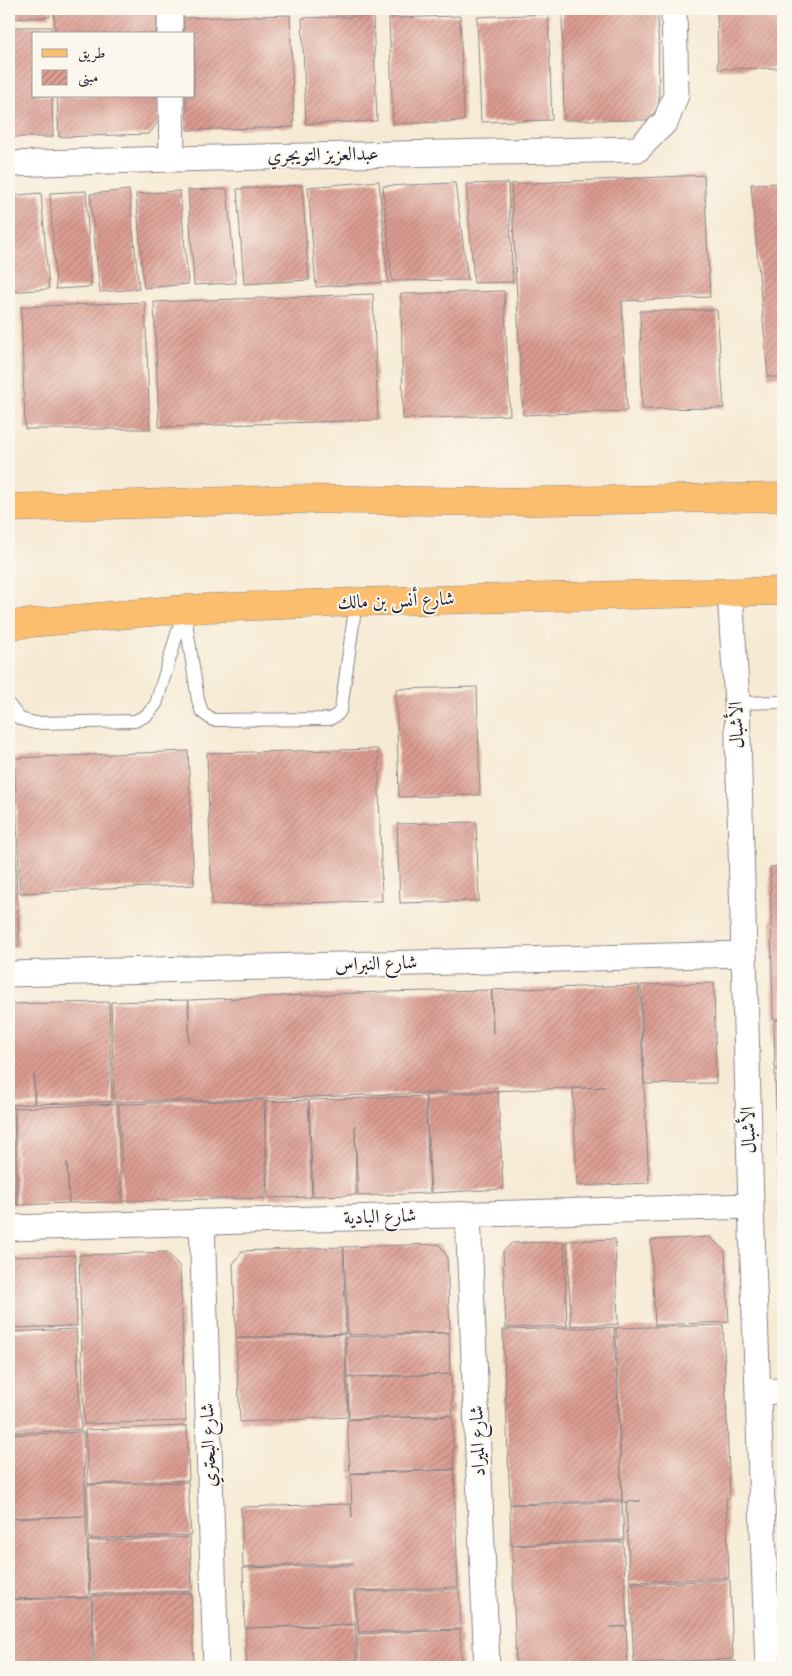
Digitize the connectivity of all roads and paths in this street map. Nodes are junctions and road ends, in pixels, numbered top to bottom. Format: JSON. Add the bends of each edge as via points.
{"nodes":[{"id":1,"x":170,"y":9,"type":"edge"},
{"id":2,"x":674,"y":9,"type":"edge"},
{"id":3,"x":170,"y":32,"type":"edge"},
{"id":4,"x":171,"y":98,"type":"edge"},
{"id":5,"x":172,"y":159,"type":"junction"},
{"id":6,"x":9,"y":164,"type":"edge"},
{"id":7,"x":783,"y":497,"type":"edge"},
{"id":8,"x":9,"y":508,"type":"edge"},
{"id":9,"x":783,"y":591,"type":"edge"},
{"id":10,"x":730,"y":592,"type":"junction"},
{"id":11,"x":356,"y":602,"type":"junction"},
{"id":12,"x":184,"y":610,"type":"junction"},
{"id":13,"x":9,"y":625,"type":"edge"},
{"id":14,"x":783,"y":702,"type":"edge"},
{"id":15,"x":737,"y":703,"type":"junction"},
{"id":16,"x":9,"y":705,"type":"edge"},
{"id":17,"x":744,"y":954,"type":"junction"},
{"id":18,"x":9,"y":974,"type":"edge"},
{"id":19,"x":751,"y":1206,"type":"junction"},
{"id":20,"x":468,"y":1214,"type":"junction"},
{"id":21,"x":202,"y":1222,"type":"junction"},
{"id":22,"x":9,"y":1228,"type":"edge"},
{"id":23,"x":783,"y":1391,"type":"edge"},
{"id":24,"x":758,"y":1392,"type":"junction"},
{"id":25,"x":216,"y":1667,"type":"edge"},
{"id":26,"x":487,"y":1667,"type":"edge"},
{"id":27,"x":768,"y":1667,"type":"edge"}],
"edges":[{"from":1,"to":3,"type":"street"},
{"from":2,"to":5,"type":"street","name":"عبدالعزيز التويجري","via":[[676,95],[666,121],[638,148]]},
{"from":4,"to":5,"type":"street"},
{"from":5,"to":6,"type":"street","name":"عبدالعزيز التويجري"},
{"from":7,"to":8,"type":"main road","via":[[492,502],[298,499]]},
{"from":9,"to":10,"type":"main road","name":"شارع أنس بن مالك"},
{"from":10,"to":11,"type":"main road","name":"شارع أنس بن مالك"},
{"from":10,"to":15,"type":"street","name":"الأشبال"},
{"from":11,"to":12,"type":"main road","name":"شارع أنس بن مالك"},
{"from":11,"to":12,"type":"lane","via":[[341,709],[330,719],[213,720],[202,712]]},
{"from":12,"to":13,"type":"main road","name":"شارع أنس بن مالك"},
{"from":12,"to":16,"type":"lane","via":[[156,704],[146,715],[134,721],[35,723],[20,719]]},
{"from":14,"to":15,"type":"lane"},
{"from":15,"to":17,"type":"street","name":"الأشبال"},
{"from":17,"to":18,"type":"street","name":"شارع النبراس"},
{"from":17,"to":19,"type":"street","name":"الأشبال"},
{"from":19,"to":20,"type":"street","name":"شارع البادية"},
{"from":19,"to":24,"type":"street","name":"الأشبال"},
{"from":20,"to":21,"type":"street","name":"شارع البادية"},
{"from":20,"to":26,"type":"street","name":"شارع الميراد"},
{"from":21,"to":22,"type":"street","name":"شارع البادية"},
{"from":21,"to":25,"type":"street","name":"شارع البحتري"},
{"from":23,"to":24,"type":"street"},
{"from":24,"to":27,"type":"street","name":"الأشبال"}]}
